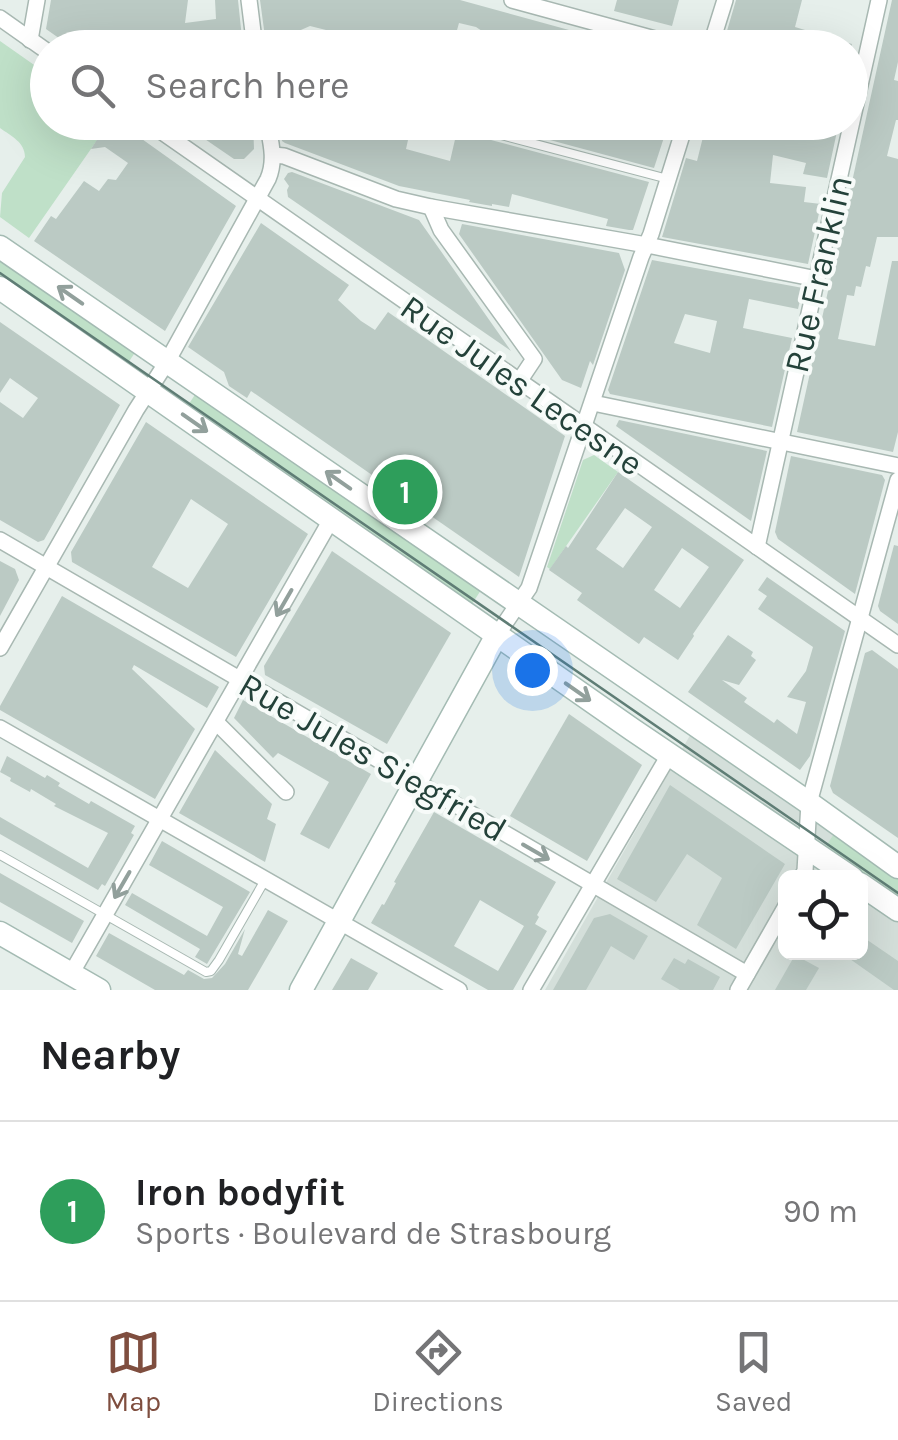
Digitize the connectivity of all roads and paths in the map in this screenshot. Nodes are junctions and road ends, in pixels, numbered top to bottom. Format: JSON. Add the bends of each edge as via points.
{"nodes":[{"id":1,"x":36,"y":0,"type":"edge"},
{"id":2,"x":248,"y":0,"type":"edge"},
{"id":3,"x":512,"y":0,"type":"edge"},
{"id":4,"x":725,"y":0,"type":"edge"},
{"id":5,"x":879,"y":0,"type":"edge"},
{"id":6,"x":0,"y":18,"type":"edge"},
{"id":7,"x":32,"y":30,"type":"edge"},
{"id":8,"x":252,"y":30,"type":"edge"},
{"id":9,"x":622,"y":30,"type":"edge"},
{"id":10,"x":716,"y":30,"type":"edge"},
{"id":11,"x":30,"y":40,"type":"edge"},
{"id":12,"x":868,"y":50,"type":"edge"},
{"id":13,"x":173,"y":140,"type":"edge"},
{"id":14,"x":270,"y":140,"type":"edge"},
{"id":15,"x":520,"y":140,"type":"edge"},
{"id":16,"x":680,"y":140,"type":"edge"},
{"id":17,"x":848,"y":140,"type":"edge"},
{"id":18,"x":273,"y":155,"type":"junction"},
{"id":19,"x":668,"y":179,"type":"junction"},
{"id":20,"x":256,"y":200,"type":"junction"},
{"id":21,"x":432,"y":207,"type":"junction"},
{"id":22,"x":646,"y":246,"type":"junction"},
{"id":23,"x":0,"y":247,"type":"edge"},
{"id":24,"x":817,"y":279,"type":"junction"},
{"id":25,"x":0,"y":288,"type":"edge"},
{"id":26,"x":167,"y":362,"type":"junction"},
{"id":27,"x":518,"y":382,"type":"junction"},
{"id":28,"x":149,"y":391,"type":"junction"},
{"id":29,"x":593,"y":403,"type":"junction"},
{"id":30,"x":584,"y":428,"type":"junction"},
{"id":31,"x":781,"y":441,"type":"junction"},
{"id":32,"x":898,"y":466,"type":"edge"},
{"id":33,"x":898,"y":480,"type":"edge"},
{"id":34,"x":332,"y":518,"type":"junction"},
{"id":35,"x":0,"y":540,"type":"edge"},
{"id":36,"x":757,"y":547,"type":"junction"},
{"id":37,"x":46,"y":567,"type":"junction"},
{"id":38,"x":518,"y":604,"type":"junction"},
{"id":39,"x":861,"y":619,"type":"junction"},
{"id":40,"x":497,"y":636,"type":"junction"},
{"id":41,"x":898,"y":646,"type":"edge"},
{"id":42,"x":0,"y":648,"type":"edge"},
{"id":43,"x":240,"y":680,"type":"junction"},
{"id":44,"x":216,"y":722,"type":"junction"},
{"id":45,"x":0,"y":728,"type":"edge"},
{"id":46,"x":669,"y":755,"type":"junction"},
{"id":47,"x":416,"y":782,"type":"junction"},
{"id":48,"x":286,"y":792,"type":"dead end"},
{"id":49,"x":810,"y":803,"type":"junction"},
{"id":50,"x":160,"y":819,"type":"junction"},
{"id":51,"x":806,"y":848,"type":"junction"},
{"id":52,"x":0,"y":854,"type":"edge"},
{"id":53,"x":898,"y":867,"type":"edge"},
{"id":54,"x":805,"y":870,"type":"edge"},
{"id":55,"x":840,"y":870,"type":"edge"},
{"id":56,"x":265,"y":880,"type":"junction"},
{"id":57,"x":592,"y":884,"type":"junction"},
{"id":58,"x":868,"y":889,"type":"edge"},
{"id":59,"x":898,"y":910,"type":"edge"},
{"id":60,"x":105,"y":915,"type":"junction"},
{"id":61,"x":778,"y":920,"type":"edge"},
{"id":62,"x":338,"y":922,"type":"junction"},
{"id":63,"x":0,"y":933,"type":"edge"},
{"id":64,"x":71,"y":974,"type":"junction"},
{"id":65,"x":747,"y":974,"type":"junction"},
{"id":66,"x":100,"y":990,"type":"edge"},
{"id":67,"x":300,"y":990,"type":"edge"},
{"id":68,"x":458,"y":990,"type":"edge"},
{"id":69,"x":531,"y":990,"type":"edge"},
{"id":70,"x":738,"y":990,"type":"edge"}],
"edges":[{"from":1,"to":7,"type":"street"},
{"from":2,"to":8,"type":"street"},
{"from":3,"to":9,"type":"street"},
{"from":4,"to":10,"type":"street"},
{"from":5,"to":12,"type":"street","name":"Rue Franklin"},
{"from":6,"to":11,"type":"street"},
{"from":13,"to":20,"type":"street","name":"Rue Jules Lecesne"},
{"from":14,"to":18,"type":"street"},
{"from":15,"to":19,"type":"lane"},
{"from":16,"to":19,"type":"street"},
{"from":17,"to":24,"type":"street","name":"Rue Franklin"},
{"from":18,"to":20,"type":"street"},
{"from":18,"to":21,"type":"street"},
{"from":19,"to":22,"type":"street"},
{"from":20,"to":26,"type":"street"},
{"from":20,"to":27,"type":"street","name":"Rue Jules Lecesne"},
{"from":21,"to":22,"type":"street"},
{"from":21,"to":27,"type":"street","via":[[441,230],[534,359]]},
{"from":22,"to":24,"type":"street"},
{"from":22,"to":29,"type":"street"},
{"from":26,"to":23,"type":"street","one_way":true},
{"from":24,"to":31,"type":"street","name":"Rue Franklin"},
{"from":25,"to":28,"type":"street"},
{"from":26,"to":28,"type":"street"},
{"from":38,"to":26,"type":"street","one_way":true},
{"from":27,"to":30,"type":"street","name":"Rue Jules Lecesne"},
{"from":28,"to":34,"type":"street","one_way":true},
{"from":28,"to":37,"type":"street"},
{"from":29,"to":30,"type":"street"},
{"from":29,"to":31,"type":"street"},
{"from":30,"to":36,"type":"street","name":"Rue Jules Lecesne"},
{"from":30,"to":38,"type":"street"},
{"from":31,"to":32,"type":"street"},
{"from":31,"to":36,"type":"street","name":"Rue Franklin"},
{"from":33,"to":39,"type":"street"},
{"from":34,"to":40,"type":"street"},
{"from":34,"to":43,"type":"street","one_way":true},
{"from":35,"to":37,"type":"street","name":"Rue Jules Siegfried"},
{"from":36,"to":39,"type":"street","name":"Rue Jules Lecesne"},
{"from":37,"to":42,"type":"street"},
{"from":37,"to":43,"type":"street","name":"Rue Jules Siegfried"},
{"from":38,"to":40,"type":"street"},
{"from":38,"to":49,"type":"street"},
{"from":39,"to":41,"type":"street","name":"Rue Jules Lecesne"},
{"from":39,"to":49,"type":"street"},
{"from":40,"to":46,"type":"street","one_way":true},
{"from":40,"to":47,"type":"street"},
{"from":43,"to":44,"type":"street"},
{"from":43,"to":47,"type":"street","name":"Rue Jules Siegfried"},
{"from":44,"to":48,"type":"street"},
{"from":44,"to":50,"type":"street"},
{"from":45,"to":50,"type":"street"},
{"from":46,"to":51,"type":"street"},
{"from":46,"to":57,"type":"street"},
{"from":47,"to":57,"type":"street","name":"Rue Jules Siegfried","one_way":true},
{"from":47,"to":62,"type":"street"},
{"from":49,"to":51,"type":"street"},
{"from":49,"to":53,"type":"street"},
{"from":50,"to":56,"type":"street"},
{"from":50,"to":60,"type":"street","one_way":true},
{"from":51,"to":54,"type":"street"},
{"from":51,"to":55,"type":"street"},
{"from":52,"to":60,"type":"lane"},
{"from":56,"to":60,"type":"lane","via":[[211,971]]},
{"from":56,"to":62,"type":"street"},
{"from":57,"to":65,"type":"street","name":"Rue Jules Siegfried"},
{"from":57,"to":69,"type":"street"},
{"from":58,"to":59,"type":"street"},
{"from":60,"to":64,"type":"street"},
{"from":61,"to":65,"type":"street"},
{"from":62,"to":67,"type":"street"},
{"from":62,"to":68,"type":"street"},
{"from":63,"to":64,"type":"street"},
{"from":64,"to":66,"type":"street"},
{"from":65,"to":70,"type":"street"}]}
